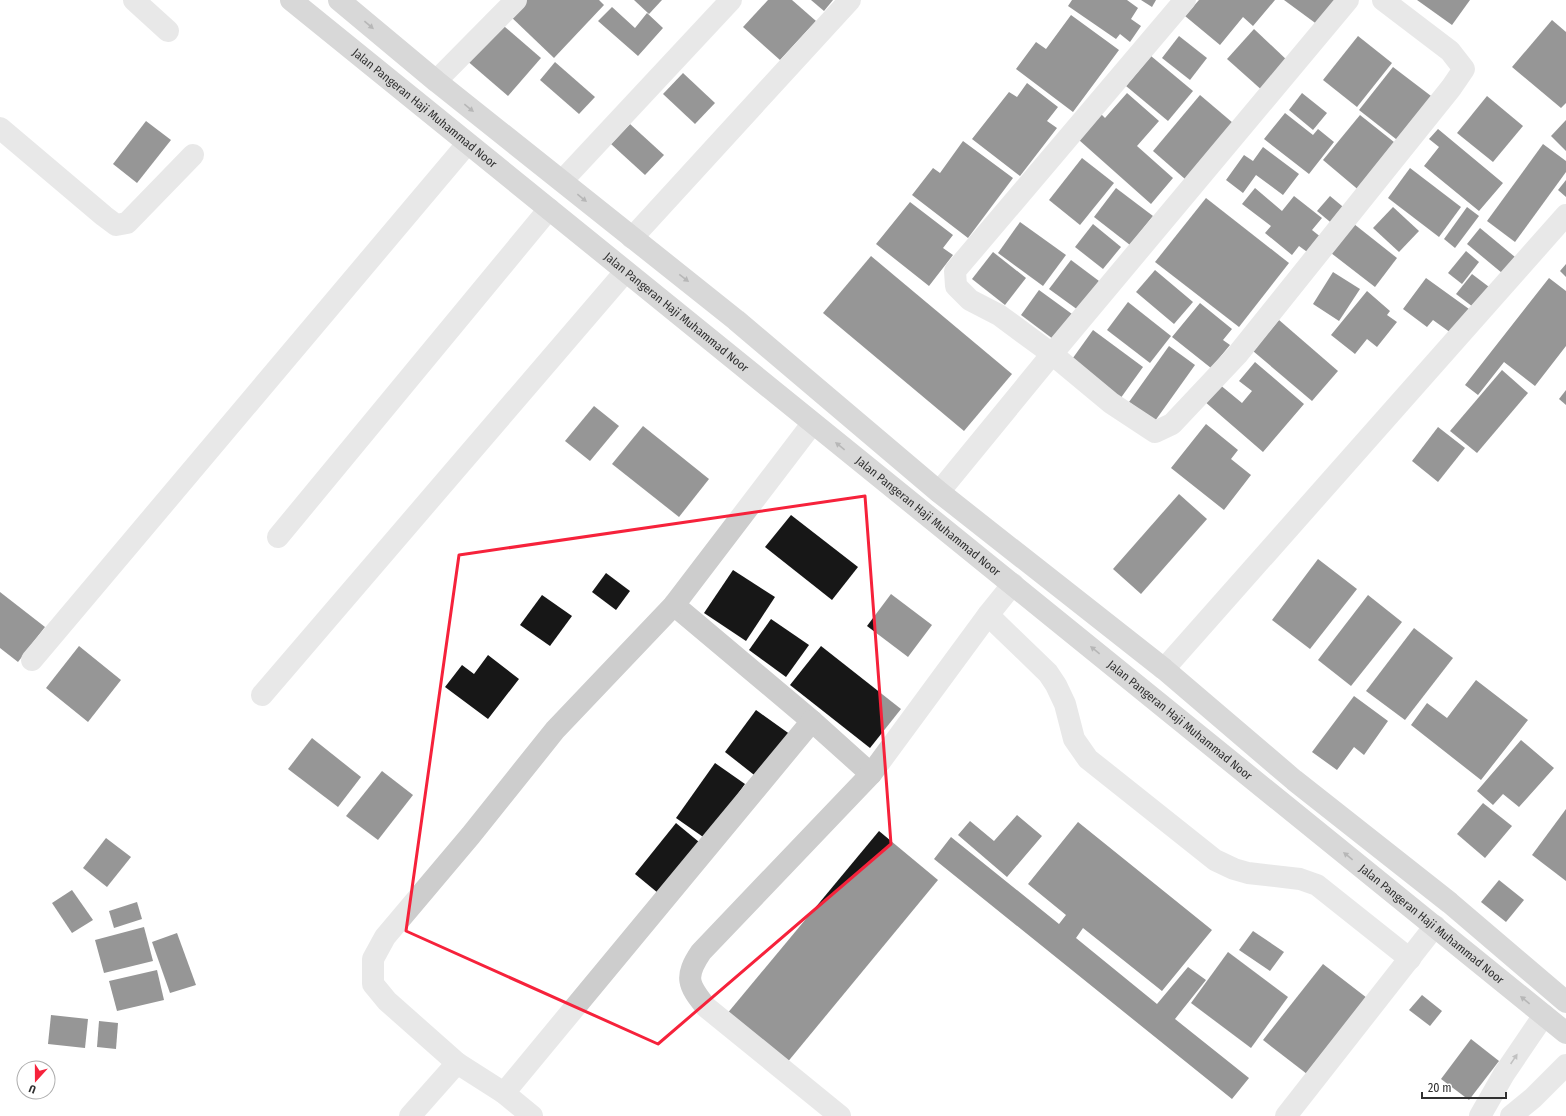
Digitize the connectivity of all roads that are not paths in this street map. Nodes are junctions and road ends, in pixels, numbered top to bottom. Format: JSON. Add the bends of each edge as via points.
{"nodes":[{"id":1,"x":134,"y":0,"type":"edge"},
{"id":2,"x":291,"y":0,"type":"edge"},
{"id":3,"x":339,"y":0,"type":"edge"},
{"id":4,"x":516,"y":0,"type":"edge"},
{"id":5,"x":731,"y":0,"type":"edge"},
{"id":6,"x":850,"y":0,"type":"edge"},
{"id":7,"x":1185,"y":0,"type":"edge"},
{"id":8,"x":1348,"y":0,"type":"edge"},
{"id":9,"x":1383,"y":0,"type":"edge"},
{"id":10,"x":168,"y":31,"type":"dead end"},
{"id":11,"x":436,"y":81,"type":"junction"},
{"id":12,"x":0,"y":128,"type":"edge"},
{"id":13,"x":467,"y":144,"type":"junction"},
{"id":14,"x":193,"y":155,"type":"dead end"},
{"id":15,"x":562,"y":181,"type":"junction"},
{"id":16,"x":549,"y":209,"type":"junction"},
{"id":17,"x":1566,"y":215,"type":"edge"},
{"id":18,"x":632,"y":238,"type":"junction"},
{"id":19,"x":625,"y":272,"type":"junction"},
{"id":20,"x":736,"y":320,"type":"junction"},
{"id":21,"x":719,"y":346,"type":"junction"},
{"id":22,"x":1052,"y":354,"type":"junction"},
{"id":23,"x":812,"y":424,"type":"junction"},
{"id":24,"x":939,"y":492,"type":"junction"},
{"id":25,"x":278,"y":537,"type":"dead end"},
{"id":26,"x":1013,"y":584,"type":"junction"},
{"id":27,"x":674,"y":605,"type":"junction"},
{"id":28,"x":988,"y":615,"type":"junction"},
{"id":29,"x":32,"y":660,"type":"dead end"},
{"id":30,"x":1164,"y":669,"type":"junction"},
{"id":31,"x":262,"y":695,"type":"dead end"},
{"id":32,"x":812,"y":721,"type":"junction"},
{"id":33,"x":871,"y":774,"type":"junction"},
{"id":34,"x":1430,"y":887,"type":"junction"},
{"id":35,"x":1450,"y":903,"type":"junction"},
{"id":36,"x":1412,"y":908,"type":"junction"},
{"id":37,"x":1435,"y":926,"type":"junction"},
{"id":38,"x":1410,"y":959,"type":"junction"},
{"id":39,"x":1566,"y":1002,"type":"edge"},
{"id":40,"x":1544,"y":1015,"type":"junction"},
{"id":41,"x":1566,"y":1033,"type":"edge"},
{"id":42,"x":457,"y":1063,"type":"junction"},
{"id":43,"x":1566,"y":1065,"type":"edge"},
{"id":44,"x":504,"y":1093,"type":"junction"},
{"id":45,"x":410,"y":1116,"type":"edge"},
{"id":46,"x":532,"y":1116,"type":"edge"},
{"id":47,"x":840,"y":1116,"type":"edge"},
{"id":48,"x":1286,"y":1116,"type":"edge"},
{"id":49,"x":1480,"y":1116,"type":"edge"},
{"id":50,"x":1511,"y":1116,"type":"edge"}],
"edges":[{"from":1,"to":10,"type":"street"},
{"from":2,"to":13,"type":"main road","name":"Jalan Pangeran Haji Muhammad Noor"},
{"from":3,"to":11,"type":"main road","one_way":true},
{"from":4,"to":11,"type":"street"},
{"from":5,"to":15,"type":"street"},
{"from":6,"to":18,"type":"street"},
{"from":7,"to":22,"type":"street","via":[[955,271],[956,286],[970,300],[999,315]]},
{"from":8,"to":22,"type":"street"},
{"from":9,"to":22,"type":"street","via":[[1450,51],[1464,68],[1446,94],[1232,361],[1172,424],[1155,432],[1111,403]]},
{"from":11,"to":15,"type":"main road","one_way":true},
{"from":12,"to":14,"type":"street","via":[[116,224],[127,223]]},
{"from":13,"to":16,"type":"main road","name":"Jalan Pangeran Haji Muhammad Noor"},
{"from":13,"to":29,"type":"street"},
{"from":15,"to":18,"type":"main road","one_way":true},
{"from":16,"to":19,"type":"main road","name":"Jalan Pangeran Haji Muhammad Noor"},
{"from":16,"to":25,"type":"street"},
{"from":17,"to":30,"type":"street"},
{"from":18,"to":20,"type":"main road","one_way":true},
{"from":19,"to":21,"type":"main road","name":"Jalan Pangeran Haji Muhammad Noor"},
{"from":19,"to":31,"type":"street"},
{"from":20,"to":21,"type":"main road"},
{"from":20,"to":24,"type":"main road"},
{"from":21,"to":23,"type":"main road","name":"Jalan Pangeran Haji Muhammad Noor"},
{"from":22,"to":24,"type":"street"},
{"from":26,"to":23,"type":"main road","name":"Jalan Pangeran Haji Muhammad Noor","one_way":true},
{"from":23,"to":27,"type":"street"},
{"from":24,"to":30,"type":"main road"},
{"from":26,"to":28,"type":"street"},
{"from":36,"to":26,"type":"main road","name":"Jalan Pangeran Haji Muhammad Noor","one_way":true},
{"from":27,"to":32,"type":"street"},
{"from":27,"to":42,"type":"street","via":[[556,730],[385,937],[373,959],[373,984],[387,1001]]},
{"from":28,"to":33,"type":"street"},
{"from":28,"to":38,"type":"street","via":[[1048,673],[1065,704],[1074,739],[1088,759],[1215,860],[1248,873],[1300,879],[1317,885]]},
{"from":30,"to":34,"type":"main road","via":[[1294,780]]},
{"from":32,"to":33,"type":"street"},
{"from":32,"to":44,"type":"street"},
{"from":33,"to":47,"type":"street","via":[[700,952],[692,965],[690,980],[694,992],[706,1007]]},
{"from":34,"to":35,"type":"main road"},
{"from":34,"to":36,"type":"main road"},
{"from":35,"to":37,"type":"main road"},
{"from":35,"to":39,"type":"main road"},
{"from":36,"to":37,"type":"main road","name":"Jalan Pangeran Haji Muhammad Noor"},
{"from":37,"to":38,"type":"street"},
{"from":40,"to":37,"type":"main road","name":"Jalan Pangeran Haji Muhammad Noor","one_way":true},
{"from":38,"to":48,"type":"street"},
{"from":40,"to":41,"type":"main road","name":"Jalan Pangeran Haji Muhammad Noor"},
{"from":49,"to":40,"type":"street","one_way":true,"via":[[1504,1074]]},
{"from":42,"to":44,"type":"street"},
{"from":42,"to":45,"type":"street"},
{"from":43,"to":50,"type":"street"},
{"from":44,"to":46,"type":"street"}]}
